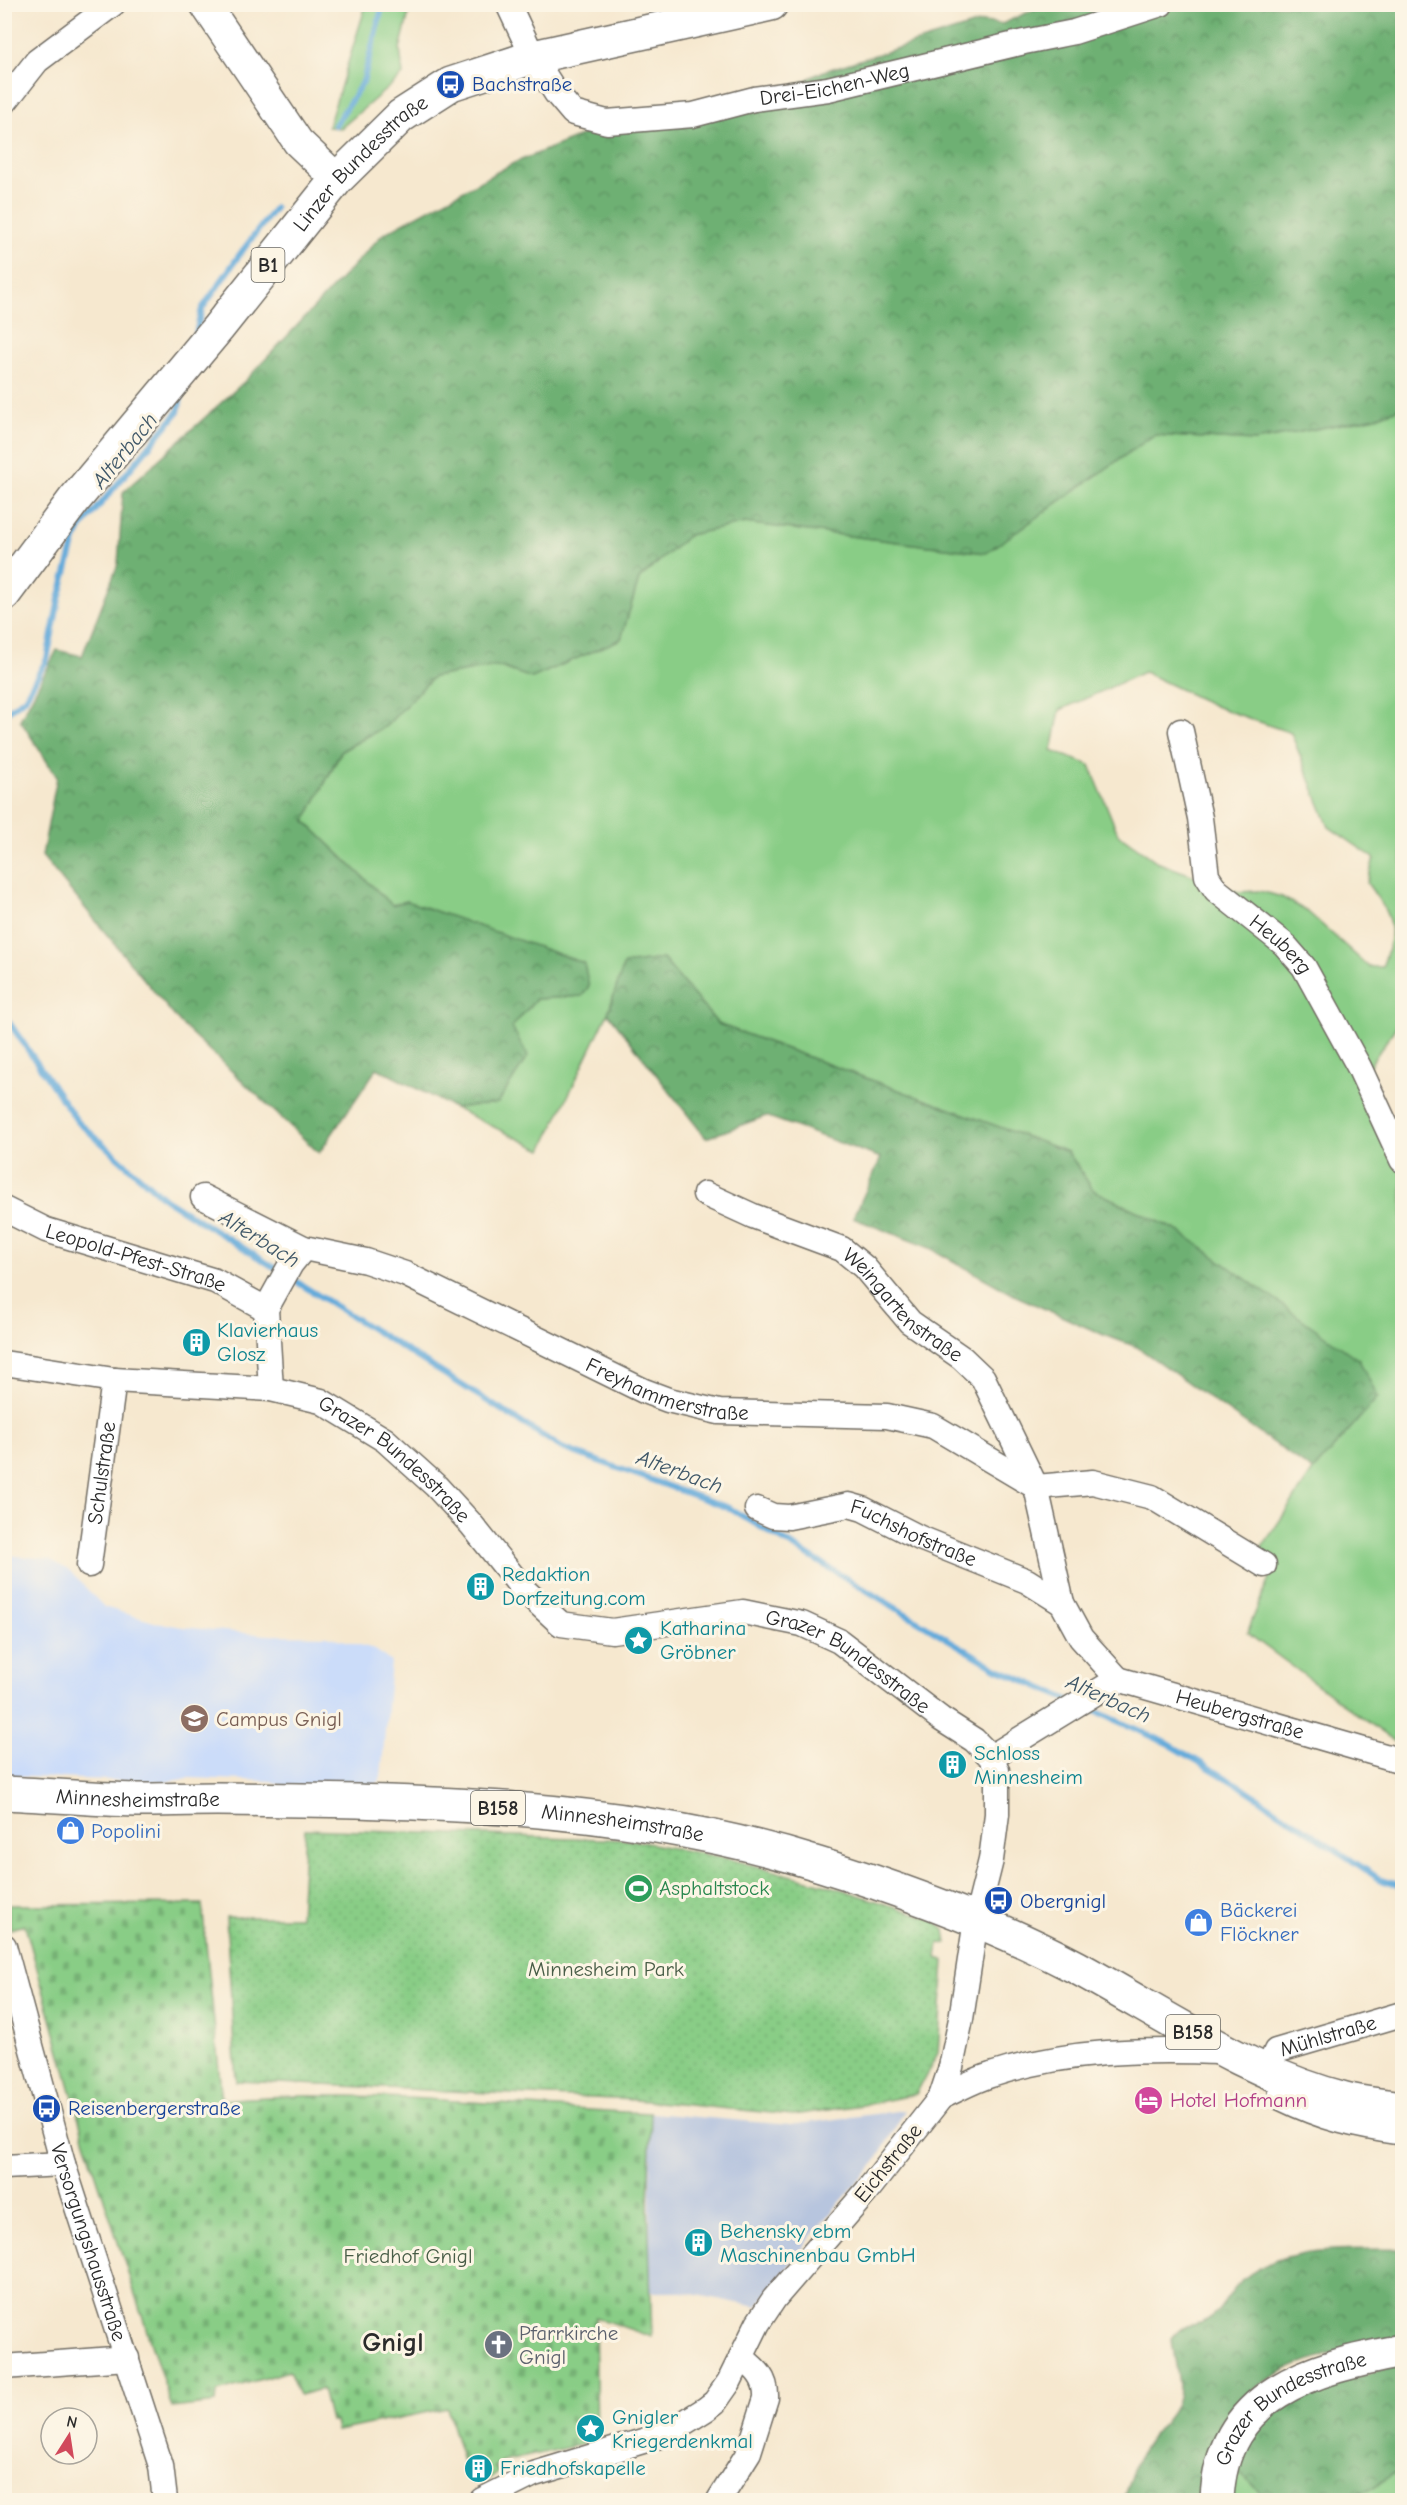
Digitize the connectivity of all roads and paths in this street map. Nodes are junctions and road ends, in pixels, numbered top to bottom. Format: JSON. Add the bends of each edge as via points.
{"nodes":[{"id":1,"x":113,"y":4,"type":"edge"},
{"id":2,"x":205,"y":4,"type":"edge"},
{"id":3,"x":508,"y":4,"type":"edge"},
{"id":4,"x":771,"y":4,"type":"edge"},
{"id":5,"x":1161,"y":4,"type":"edge"},
{"id":6,"x":533,"y":57,"type":"junction"},
{"id":7,"x":4,"y":103,"type":"edge"},
{"id":8,"x":337,"y":178,"type":"junction"},
{"id":9,"x":4,"y":594,"type":"edge"},
{"id":10,"x":1181,"y":730,"type":"dead end"},
{"id":11,"x":1402,"y":1160,"type":"edge"},
{"id":12,"x":705,"y":1194,"type":"dead end"},
{"id":13,"x":203,"y":1197,"type":"dead end"},
{"id":14,"x":4,"y":1209,"type":"edge"},
{"id":15,"x":298,"y":1256,"type":"junction"},
{"id":16,"x":266,"y":1309,"type":"junction"},
{"id":17,"x":4,"y":1363,"type":"edge"},
{"id":18,"x":114,"y":1380,"type":"junction"},
{"id":19,"x":272,"y":1389,"type":"junction"},
{"id":20,"x":1036,"y":1487,"type":"junction"},
{"id":21,"x":757,"y":1509,"type":"dead end"},
{"id":22,"x":89,"y":1565,"type":"dead end"},
{"id":23,"x":1264,"y":1565,"type":"dead end"},
{"id":24,"x":1062,"y":1603,"type":"junction"},
{"id":25,"x":1118,"y":1679,"type":"junction"},
{"id":26,"x":991,"y":1757,"type":"junction"},
{"id":27,"x":1402,"y":1761,"type":"edge"},
{"id":28,"x":4,"y":1793,"type":"edge"},
{"id":29,"x":976,"y":1920,"type":"junction"},
{"id":30,"x":4,"y":1946,"type":"edge"},
{"id":31,"x":11,"y":1995,"type":"edge"},
{"id":32,"x":1402,"y":2014,"type":"edge"},
{"id":33,"x":1228,"y":2052,"type":"junction"},
{"id":34,"x":1274,"y":2075,"type":"junction"},
{"id":35,"x":941,"y":2097,"type":"junction"},
{"id":36,"x":1402,"y":2108,"type":"edge"},
{"id":37,"x":1402,"y":2133,"type":"edge"},
{"id":38,"x":63,"y":2164,"type":"junction"},
{"id":39,"x":4,"y":2167,"type":"edge"},
{"id":40,"x":1402,"y":2351,"type":"edge"},
{"id":41,"x":741,"y":2357,"type":"junction"},
{"id":42,"x":127,"y":2358,"type":"junction"},
{"id":43,"x":4,"y":2367,"type":"edge"},
{"id":44,"x":165,"y":2500,"type":"edge"},
{"id":45,"x":482,"y":2500,"type":"edge"},
{"id":46,"x":719,"y":2500,"type":"edge"},
{"id":47,"x":1217,"y":2500,"type":"edge"}],
"edges":[{"from":1,"to":7,"type":"street","via":[[37,61]]},
{"from":2,"to":8,"type":"street","via":[[298,142]]},
{"from":3,"to":6,"type":"street","name":"Drei-Eichen-Weg"},
{"from":4,"to":6,"type":"main road","name":"Linzer Bundesstraße","number":"B1"},
{"from":5,"to":6,"type":"street","name":"Drei-Eichen-Weg","via":[[1074,32],[828,89],[754,99],[693,115],[607,122],[573,113]]},
{"from":6,"to":8,"type":"main road","name":"Linzer Bundesstraße","number":"B1","via":[[451,84],[401,116]]},
{"from":8,"to":9,"type":"main road","name":"Linzer Bundesstraße","number":"B1","via":[[74,500]]},
{"from":10,"to":11,"type":"street","name":"Heuberg","via":[[1200,818],[1207,876],[1216,890],[1284,944],[1304,967],[1359,1067]]},
{"from":12,"to":20,"type":"street","name":"Weingartenstraße","via":[[842,1249],[864,1267],[910,1322],[962,1358],[983,1378]]},
{"from":13,"to":15,"type":"street","name":"Freyhammerstraße"},
{"from":14,"to":16,"type":"street","name":"Leopold-Pfest-Straße","via":[[46,1230],[215,1281]]},
{"from":15,"to":16,"type":"street"},
{"from":15,"to":20,"type":"street","name":"Freyhammerstraße","via":[[366,1261],[405,1274],[668,1400],[719,1412],[886,1416],[933,1425]]},
{"from":16,"to":19,"type":"street"},
{"from":17,"to":18,"type":"street","name":"Grazer Bundesstraße"},
{"from":18,"to":19,"type":"street","name":"Grazer Bundesstraße"},
{"from":18,"to":22,"type":"street","name":"Schulstraße"},
{"from":19,"to":26,"type":"street","name":"Grazer Bundesstraße","via":[[321,1401],[385,1440],[436,1486],[523,1589],[561,1624],[612,1631],[743,1612],[802,1624],[838,1641],[974,1740]]},
{"from":20,"to":23,"type":"street","via":[[1093,1482],[1152,1497]]},
{"from":20,"to":24,"type":"street","name":"Weingartenstraße"},
{"from":21,"to":24,"type":"street","name":"Fuchshofstraße","via":[[789,1517],[849,1505],[863,1509],[920,1539],[1027,1581]]},
{"from":24,"to":25,"type":"street","name":"Weingartenstraße","via":[[1081,1638]]},
{"from":25,"to":26,"type":"street"},
{"from":25,"to":27,"type":"street","name":"Heubergstraße"},
{"from":26,"to":29,"type":"street","via":[[997,1770],[997,1814],[991,1860]]},
{"from":28,"to":29,"type":"main road","name":"Minnesheimstraße","number":"B158","via":[[137,1800],[435,1805],[595,1815],[690,1831],[814,1862]]},
{"from":29,"to":33,"type":"main road","number":"B158","via":[[1074,1966]]},
{"from":29,"to":35,"type":"street","name":"Eichstraße","via":[[961,2019]]},
{"from":30,"to":31,"type":"street","name":"Versorgungshausstraße"},
{"from":31,"to":38,"type":"street","name":"Versorgungshausstraße"},
{"from":32,"to":34,"type":"street","name":"Mühlstraße","via":[[1276,2051]]},
{"from":33,"to":34,"type":"main road","number":"B158"},
{"from":33,"to":35,"type":"street","name":"Eichstraße","via":[[1143,2049],[1092,2053],[990,2075]]},
{"from":34,"to":36,"type":"main road","number":"B158","via":[[1347,2100]]},
{"from":34,"to":37,"type":"street","via":[[1281,2098],[1316,2115]]},
{"from":35,"to":41,"type":"street","name":"Eichstraße","via":[[774,2299]]},
{"from":38,"to":39,"type":"street"},
{"from":38,"to":42,"type":"street","name":"Versorgungshausstraße"},
{"from":40,"to":47,"type":"main road","name":"Grazer Bundesstraße","via":[[1317,2371],[1271,2393],[1228,2444],[1218,2477]]},
{"from":41,"to":45,"type":"street","name":"Eichstraße","via":[[715,2402],[680,2428],[534,2474]]},
{"from":41,"to":46,"type":"street","via":[[760,2373],[766,2398],[749,2452]]},
{"from":42,"to":43,"type":"street"},
{"from":42,"to":44,"type":"street","name":"Versorgungshausstraße","via":[[160,2466]]}]}
